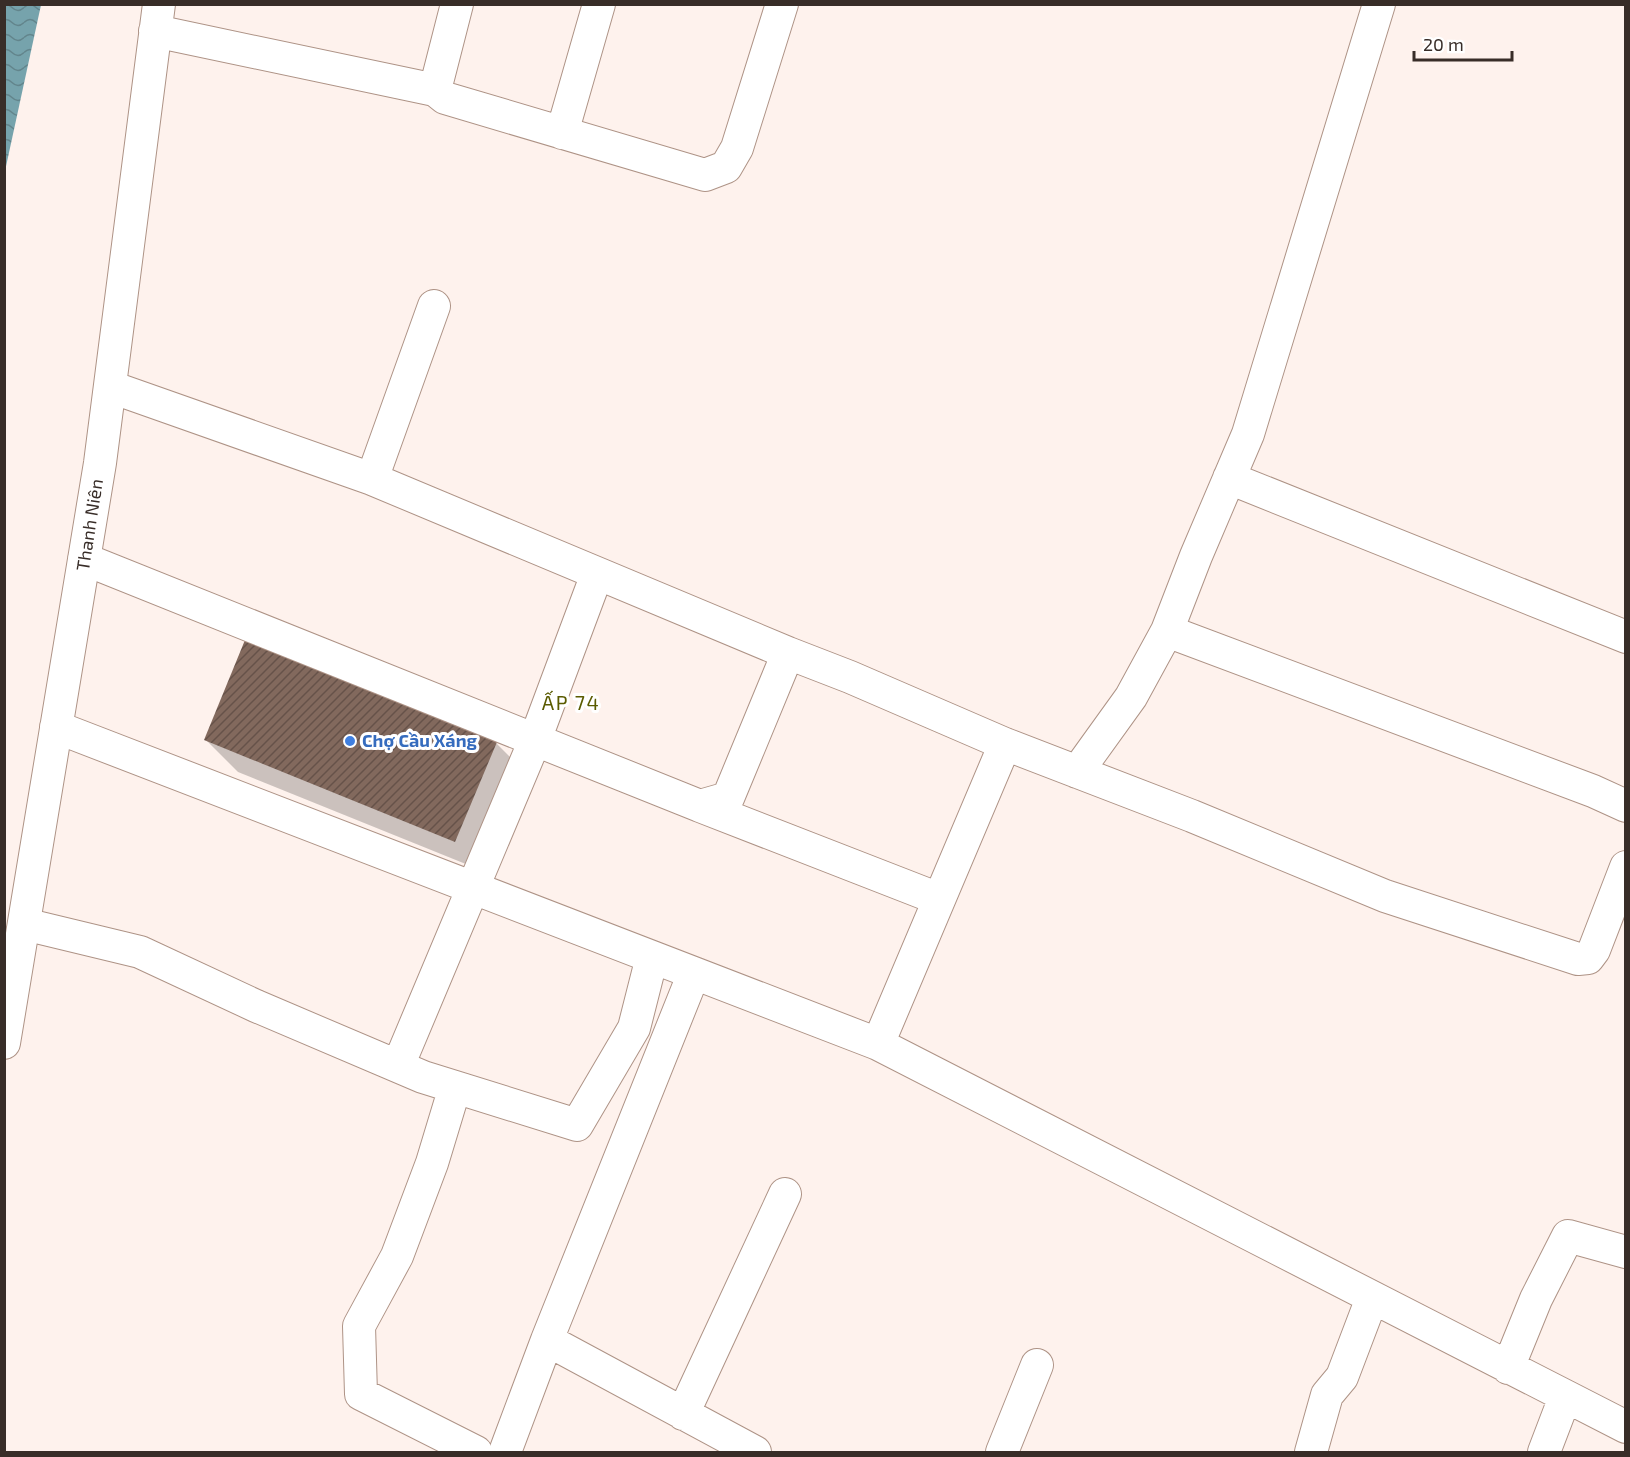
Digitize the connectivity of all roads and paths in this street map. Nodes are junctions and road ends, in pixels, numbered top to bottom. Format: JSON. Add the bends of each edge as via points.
{"nodes":[{"id":1,"x":457,"y":4,"type":"edge"},
{"id":2,"x":599,"y":4,"type":"edge"},
{"id":3,"x":782,"y":4,"type":"edge"},
{"id":4,"x":1379,"y":4,"type":"edge"},
{"id":5,"x":157,"y":18,"type":"edge"},
{"id":6,"x":435,"y":90,"type":"junction"},
{"id":7,"x":562,"y":133,"type":"junction"},
{"id":8,"x":434,"y":306,"type":"dead end"},
{"id":9,"x":111,"y":387,"type":"junction"},
{"id":10,"x":1229,"y":478,"type":"junction"},
{"id":11,"x":372,"y":479,"type":"junction"},
{"id":12,"x":84,"y":559,"type":"junction"},
{"id":13,"x":597,"y":574,"type":"junction"},
{"id":14,"x":1167,"y":631,"type":"junction"},
{"id":15,"x":1626,"y":638,"type":"edge"},
{"id":16,"x":788,"y":653,"type":"junction"},
{"id":17,"x":56,"y":727,"type":"junction"},
{"id":18,"x":536,"y":740,"type":"junction"},
{"id":19,"x":1005,"y":744,"type":"junction"},
{"id":20,"x":1077,"y":772,"type":"junction"},
{"id":21,"x":700,"y":806,"type":"junction"},
{"id":22,"x":1626,"y":806,"type":"edge"},
{"id":23,"x":1626,"y":867,"type":"edge"},
{"id":24,"x":473,"y":887,"type":"junction"},
{"id":25,"x":939,"y":899,"type":"junction"},
{"id":26,"x":24,"y":924,"type":"junction"},
{"id":27,"x":652,"y":957,"type":"junction"},
{"id":28,"x":694,"y":973,"type":"junction"},
{"id":29,"x":4,"y":1043,"type":"edge"},
{"id":30,"x":878,"y":1044,"type":"junction"},
{"id":31,"x":398,"y":1066,"type":"junction"},
{"id":32,"x":455,"y":1087,"type":"junction"},
{"id":33,"x":785,"y":1194,"type":"dead end"},
{"id":34,"x":1626,"y":1252,"type":"edge"},
{"id":35,"x":1368,"y":1309,"type":"junction"},
{"id":36,"x":547,"y":1340,"type":"junction"},
{"id":37,"x":1037,"y":1365,"type":"dead end"},
{"id":38,"x":1508,"y":1368,"type":"junction"},
{"id":39,"x":1565,"y":1396,"type":"junction"},
{"id":40,"x":683,"y":1414,"type":"junction"},
{"id":41,"x":1626,"y":1427,"type":"edge"},
{"id":42,"x":476,"y":1452,"type":"edge"},
{"id":43,"x":505,"y":1452,"type":"edge"},
{"id":44,"x":755,"y":1452,"type":"edge"},
{"id":45,"x":1002,"y":1452,"type":"edge"},
{"id":46,"x":1311,"y":1452,"type":"edge"},
{"id":47,"x":1544,"y":1452,"type":"edge"}],
"edges":[{"from":1,"to":6,"type":"street"},
{"from":2,"to":7,"type":"street"},
{"from":3,"to":7,"type":"street","via":[[737,148],[726,167],[705,175]]},
{"from":4,"to":10,"type":"street","via":[[1248,434]]},
{"from":5,"to":6,"type":"street"},
{"from":5,"to":9,"type":"street","name":"Thanh Niên"},
{"from":6,"to":7,"type":"street","via":[[445,98]]},
{"from":8,"to":11,"type":"street"},
{"from":9,"to":11,"type":"street"},
{"from":9,"to":12,"type":"street","name":"Thanh Niên"},
{"from":10,"to":14,"type":"street"},
{"from":10,"to":15,"type":"street"},
{"from":11,"to":13,"type":"street"},
{"from":12,"to":17,"type":"street","name":"Thanh Niên"},
{"from":12,"to":18,"type":"street"},
{"from":13,"to":16,"type":"street"},
{"from":13,"to":18,"type":"street"},
{"from":14,"to":20,"type":"street","via":[[1131,697]]},
{"from":14,"to":22,"type":"street"},
{"from":16,"to":19,"type":"street"},
{"from":16,"to":21,"type":"street","via":[[728,798]]},
{"from":17,"to":24,"type":"street"},
{"from":17,"to":26,"type":"street","name":"Thanh Niên"},
{"from":18,"to":21,"type":"street"},
{"from":18,"to":24,"type":"street"},
{"from":19,"to":20,"type":"street"},
{"from":19,"to":25,"type":"street"},
{"from":20,"to":23,"type":"street","via":[[1385,896],[1578,959],[1587,958],[1594,950]]},
{"from":21,"to":25,"type":"street"},
{"from":24,"to":27,"type":"street"},
{"from":24,"to":31,"type":"street"},
{"from":25,"to":30,"type":"street"},
{"from":26,"to":29,"type":"street","name":"Thanh Niên"},
{"from":26,"to":31,"type":"street","via":[[140,952]]},
{"from":27,"to":28,"type":"street"},
{"from":27,"to":32,"type":"street","via":[[634,1028],[577,1125]]},
{"from":28,"to":30,"type":"street"},
{"from":28,"to":36,"type":"street"},
{"from":30,"to":35,"type":"street"},
{"from":31,"to":32,"type":"street"},
{"from":32,"to":42,"type":"street","via":[[397,1256],[359,1326],[362,1394]]},
{"from":33,"to":40,"type":"street"},
{"from":34,"to":38,"type":"street","via":[[1568,1236],[1536,1299]]},
{"from":35,"to":38,"type":"street"},
{"from":35,"to":46,"type":"street","via":[[1342,1377],[1327,1395]]},
{"from":36,"to":40,"type":"street"},
{"from":36,"to":43,"type":"street"},
{"from":37,"to":45,"type":"street"},
{"from":38,"to":39,"type":"street"},
{"from":39,"to":41,"type":"street"},
{"from":39,"to":47,"type":"street"},
{"from":40,"to":44,"type":"street"}]}
